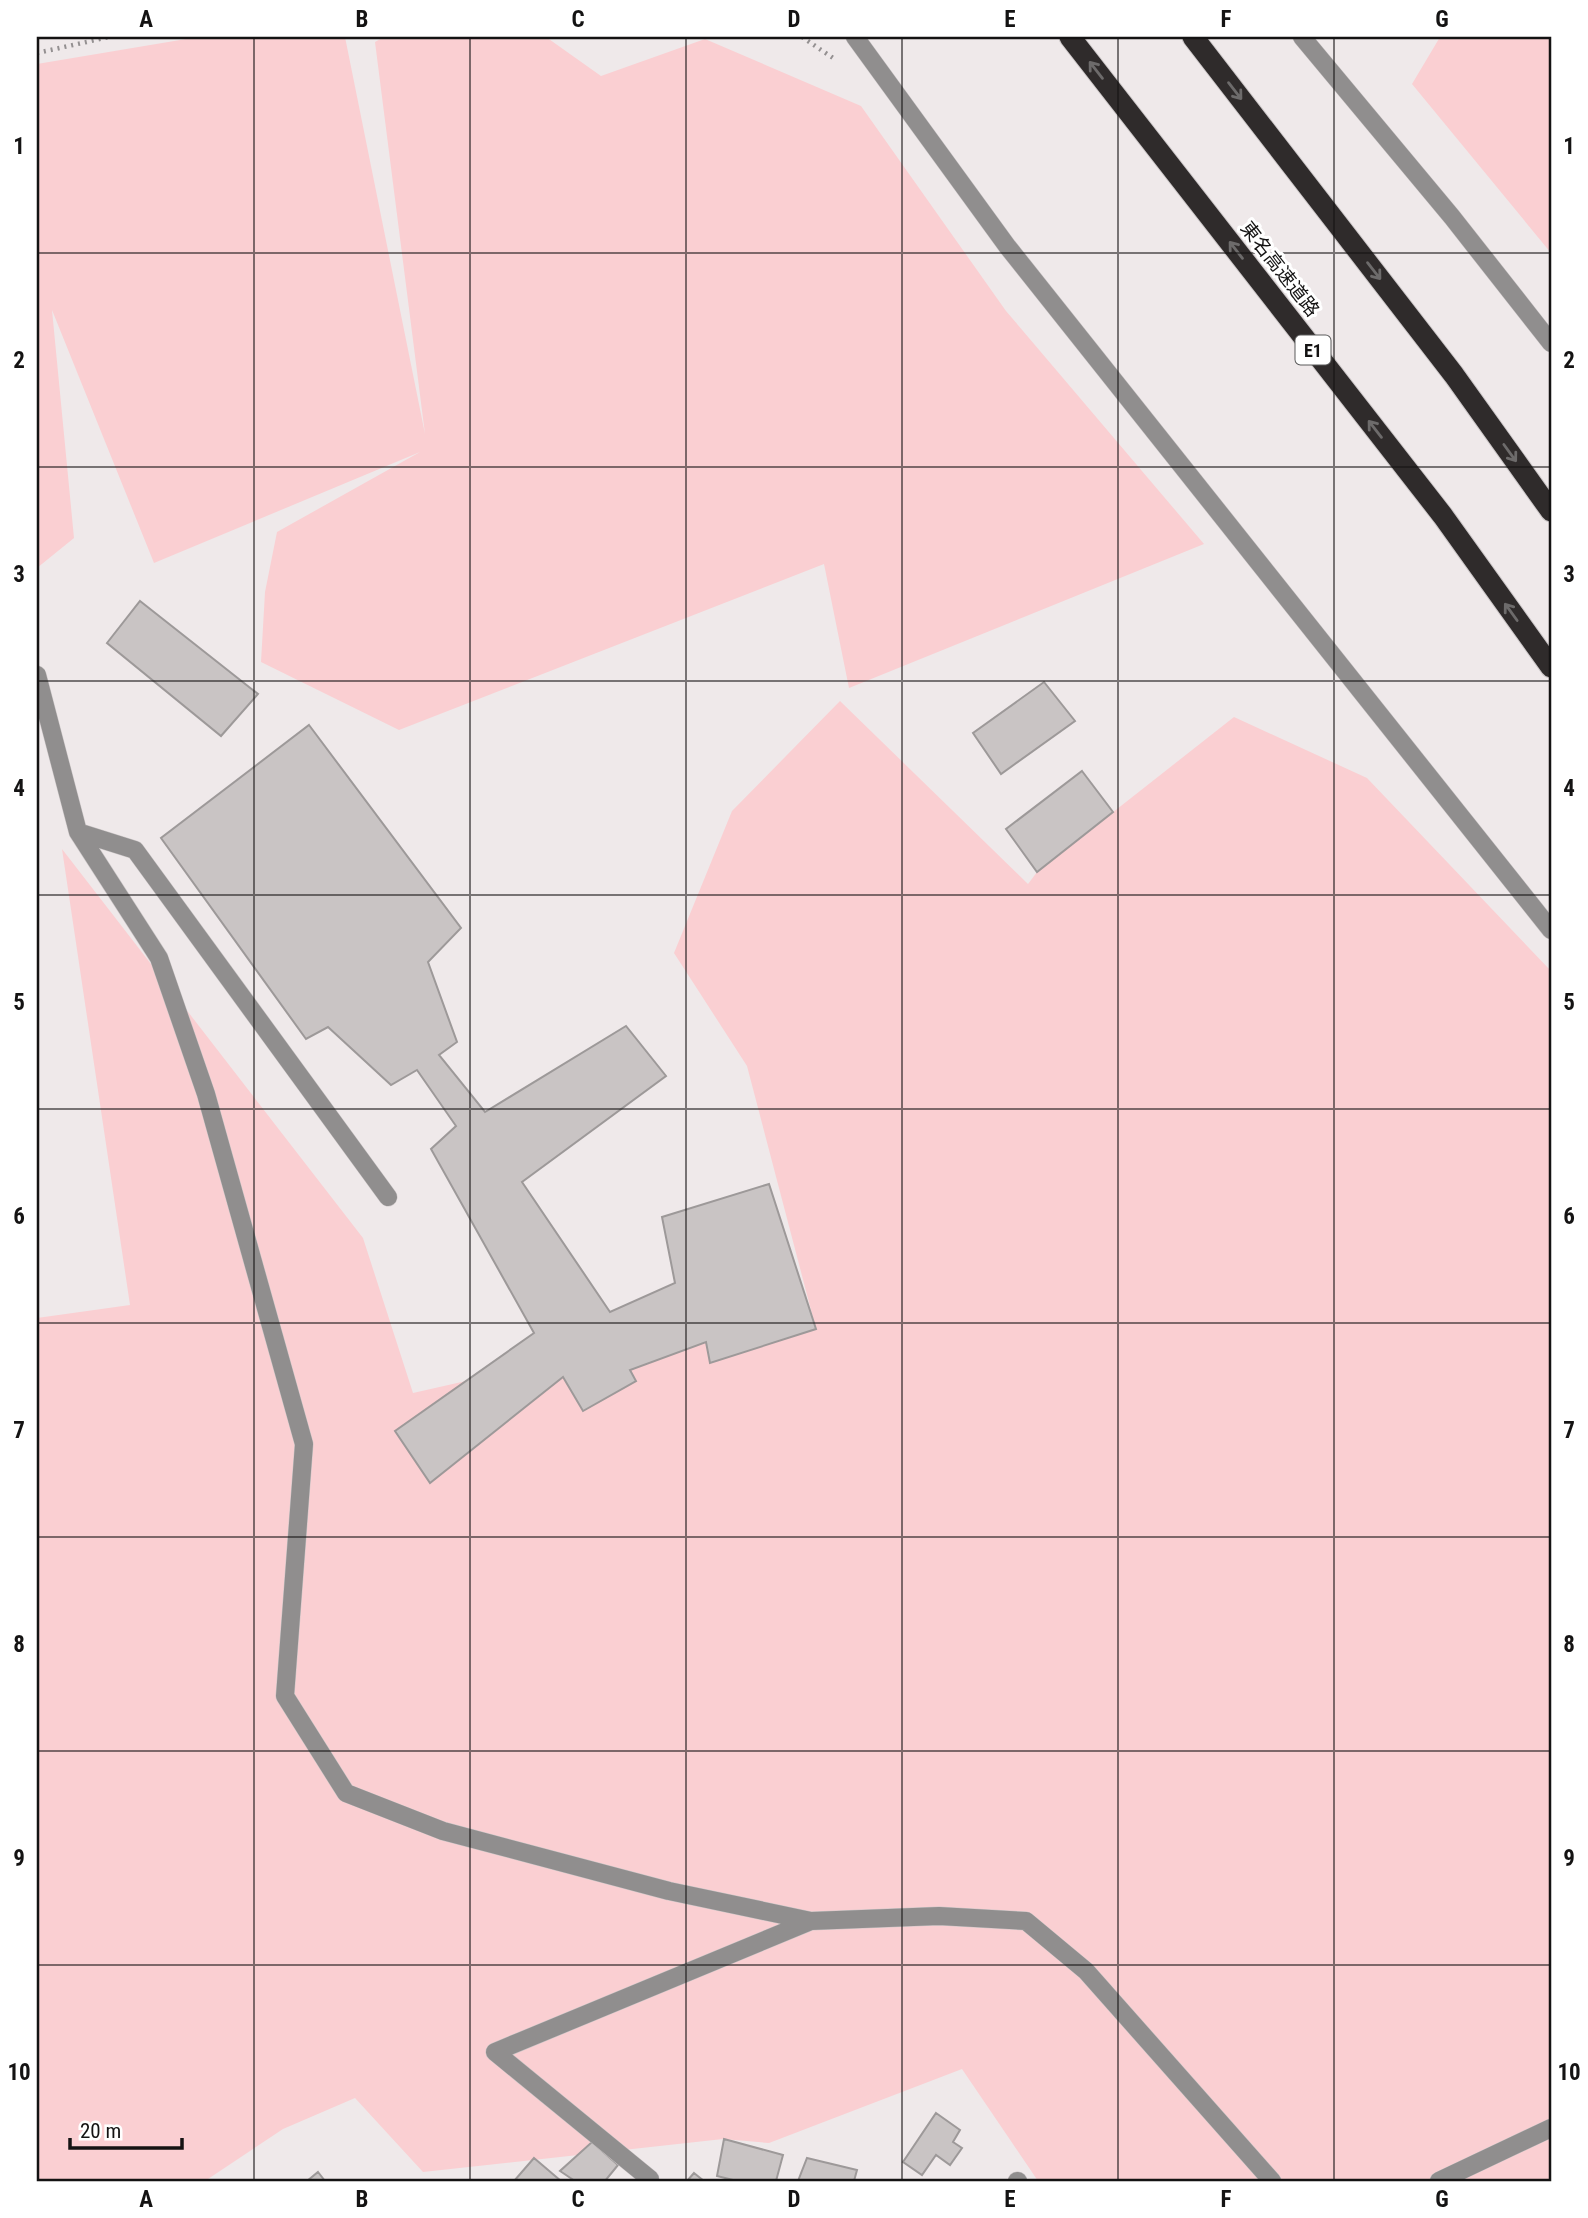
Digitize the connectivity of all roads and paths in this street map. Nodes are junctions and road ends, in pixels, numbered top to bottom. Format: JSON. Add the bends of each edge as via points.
{"nodes":[{"id":1,"x":109,"y":37,"type":"edge"},
{"id":2,"x":855,"y":37,"type":"edge"},
{"id":3,"x":1070,"y":37,"type":"edge"},
{"id":4,"x":1193,"y":37,"type":"edge"},
{"id":5,"x":1302,"y":37,"type":"edge"},
{"id":6,"x":37,"y":53,"type":"edge"},
{"id":7,"x":1551,"y":343,"type":"edge"},
{"id":8,"x":1551,"y":511,"type":"edge"},
{"id":9,"x":1551,"y":667,"type":"edge"},
{"id":10,"x":37,"y":676,"type":"edge"},
{"id":11,"x":78,"y":832,"type":"junction"},
{"id":12,"x":1551,"y":930,"type":"edge"},
{"id":13,"x":388,"y":1197,"type":"dead end"},
{"id":14,"x":811,"y":1921,"type":"junction"},
{"id":15,"x":1551,"y":2128,"type":"edge"},
{"id":16,"x":648,"y":2181,"type":"edge"},
{"id":17,"x":1272,"y":2181,"type":"edge"},
{"id":18,"x":1440,"y":2181,"type":"edge"}],
"edges":[{"from":1,"to":6,"type":"path"},
{"from":2,"to":12,"type":"street","via":[[1016,257]]},
{"from":9,"to":3,"type":"highway","name":"東名高速道路","number":"E1","one_way":true,"via":[[1443,516]]},
{"from":4,"to":8,"type":"highway","one_way":true,"via":[[1454,375]]},
{"from":5,"to":7,"type":"street"},
{"from":10,"to":11,"type":"street"},
{"from":11,"to":13,"type":"street","via":[[135,850]]},
{"from":11,"to":14,"type":"street","via":[[159,958],[206,1094],[304,1444],[285,1696],[346,1793],[443,1831],[669,1891]]},
{"from":14,"to":16,"type":"street","via":[[495,2052]]},
{"from":14,"to":17,"type":"street","via":[[939,1916],[1026,1921],[1086,1971]]},
{"from":15,"to":18,"type":"street"}]}
